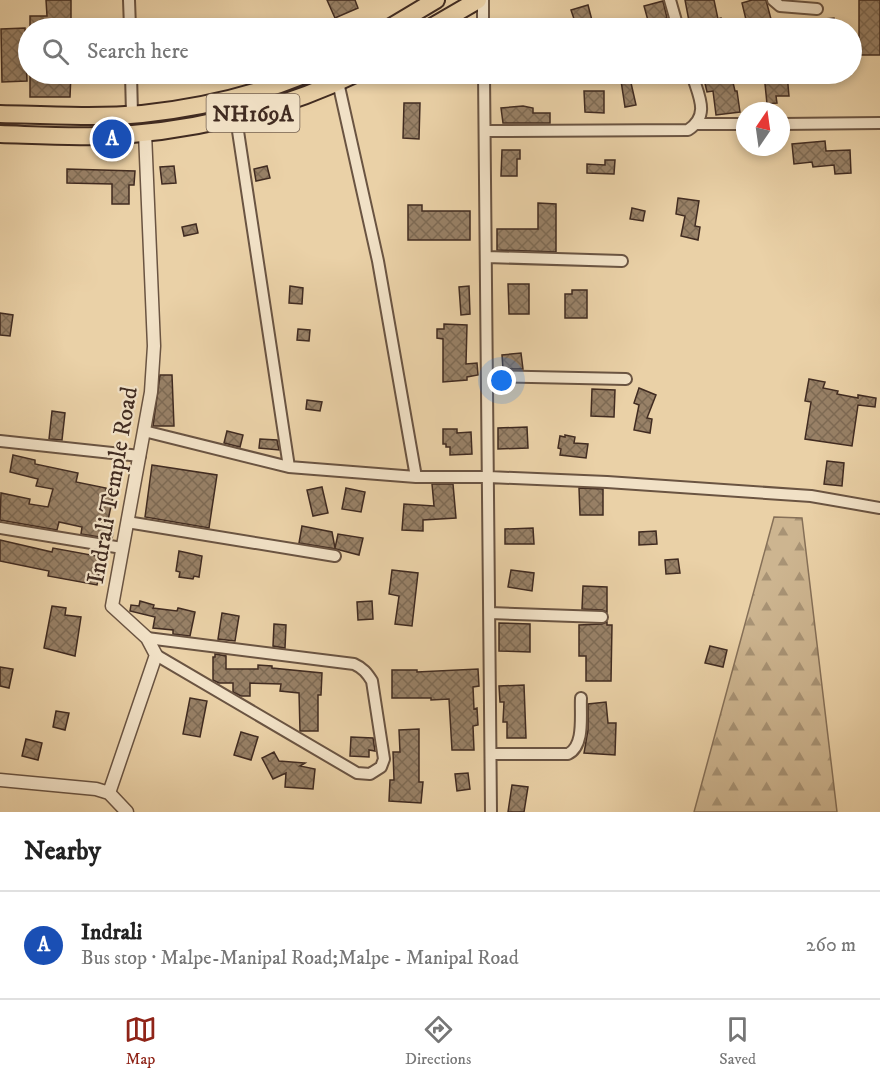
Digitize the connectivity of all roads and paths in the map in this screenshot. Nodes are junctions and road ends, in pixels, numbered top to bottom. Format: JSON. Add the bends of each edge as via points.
{"nodes":[{"id":1,"x":129,"y":0,"type":"edge"},
{"id":2,"x":436,"y":0,"type":"edge"},
{"id":3,"x":478,"y":0,"type":"edge"},
{"id":4,"x":483,"y":0,"type":"edge"},
{"id":5,"x":670,"y":0,"type":"edge"},
{"id":6,"x":773,"y":0,"type":"edge"},
{"id":7,"x":817,"y":9,"type":"dead end"},
{"id":8,"x":130,"y":18,"type":"edge"},
{"id":9,"x":406,"y":18,"type":"edge"},
{"id":10,"x":447,"y":18,"type":"edge"},
{"id":11,"x":483,"y":18,"type":"edge"},
{"id":12,"x":675,"y":18,"type":"edge"},
{"id":13,"x":131,"y":84,"type":"edge"},
{"id":14,"x":277,"y":84,"type":"edge"},
{"id":15,"x":284,"y":84,"type":"edge"},
{"id":16,"x":333,"y":84,"type":"edge"},
{"id":17,"x":338,"y":84,"type":"edge"},
{"id":18,"x":484,"y":84,"type":"edge"},
{"id":19,"x":695,"y":84,"type":"edge"},
{"id":20,"x":291,"y":101,"type":"junction"},
{"id":21,"x":0,"y":114,"type":"edge"},
{"id":22,"x":132,"y":114,"type":"junction"},
{"id":23,"x":236,"y":118,"type":"junction"},
{"id":24,"x":880,"y":123,"type":"edge"},
{"id":25,"x":696,"y":124,"type":"junction"},
{"id":26,"x":736,"y":124,"type":"edge"},
{"id":27,"x":790,"y":124,"type":"edge"},
{"id":28,"x":485,"y":131,"type":"junction"},
{"id":29,"x":145,"y":133,"type":"junction"},
{"id":30,"x":0,"y":134,"type":"edge"},
{"id":31,"x":486,"y":257,"type":"junction"},
{"id":32,"x":622,"y":261,"type":"dead end"},
{"id":33,"x":488,"y":376,"type":"junction"},
{"id":34,"x":626,"y":379,"type":"dead end"},
{"id":35,"x":144,"y":431,"type":"junction"},
{"id":36,"x":0,"y":441,"type":"edge"},
{"id":37,"x":140,"y":456,"type":"junction"},
{"id":38,"x":289,"y":467,"type":"junction"},
{"id":39,"x":416,"y":477,"type":"junction"},
{"id":40,"x":489,"y":477,"type":"junction"},
{"id":41,"x":880,"y":508,"type":"edge"},
{"id":42,"x":127,"y":522,"type":"junction"},
{"id":43,"x":0,"y":528,"type":"edge"},
{"id":44,"x":122,"y":548,"type":"junction"},
{"id":45,"x":335,"y":556,"type":"dead end"},
{"id":46,"x":490,"y":613,"type":"junction"},
{"id":47,"x":602,"y":617,"type":"dead end"},
{"id":48,"x":147,"y":638,"type":"junction"},
{"id":49,"x":156,"y":655,"type":"junction"},
{"id":50,"x":581,"y":699,"type":"dead end"},
{"id":51,"x":491,"y":754,"type":"junction"},
{"id":52,"x":0,"y":780,"type":"edge"},
{"id":53,"x":108,"y":793,"type":"junction"},
{"id":54,"x":127,"y":812,"type":"edge"},
{"id":55,"x":491,"y":812,"type":"edge"}],
"edges":[{"from":1,"to":8,"type":"street"},
{"from":2,"to":9,"type":"highway"},
{"from":3,"to":10,"type":"highway"},
{"from":4,"to":11,"type":"street"},
{"from":5,"to":12,"type":"street"},
{"from":6,"to":7,"type":"street","via":[[780,6]]},
{"from":13,"to":22,"type":"street"},
{"from":14,"to":22,"type":"highway","number":"NH169A","via":[[197,105]]},
{"from":15,"to":20,"type":"highway"},
{"from":16,"to":20,"type":"highway","number":"NH169A"},
{"from":17,"to":39,"type":"street","via":[[378,261]]},
{"from":18,"to":28,"type":"street"},
{"from":19,"to":25,"type":"street","via":[[702,109]]},
{"from":20,"to":23,"type":"highway","number":"NH169A"},
{"from":21,"to":22,"type":"highway","number":"NH169A"},
{"from":23,"to":29,"type":"highway","number":"NH169A"},
{"from":23,"to":38,"type":"street"},
{"from":24,"to":27,"type":"street"},
{"from":25,"to":26,"type":"street"},
{"from":25,"to":28,"type":"street","via":[[688,130]]},
{"from":28,"to":31,"type":"street"},
{"from":29,"to":30,"type":"highway","number":"NH169A"},
{"from":29,"to":35,"type":"street","name":"Indrali Temple Road","via":[[154,346]]},
{"from":31,"to":32,"type":"street"},
{"from":31,"to":33,"type":"street"},
{"from":33,"to":34,"type":"street"},
{"from":33,"to":40,"type":"street"},
{"from":35,"to":37,"type":"street","name":"Indrali Temple Road"},
{"from":35,"to":38,"type":"street"},
{"from":36,"to":37,"type":"street"},
{"from":37,"to":42,"type":"street","name":"Indrali Temple Road"},
{"from":38,"to":39,"type":"street"},
{"from":39,"to":40,"type":"street"},
{"from":40,"to":41,"type":"street","via":[[811,496]]},
{"from":40,"to":46,"type":"street"},
{"from":42,"to":44,"type":"street","name":"Indrali Temple Road"},
{"from":42,"to":45,"type":"street"},
{"from":43,"to":44,"type":"street"},
{"from":44,"to":48,"type":"street","name":"Indrali Temple Road","via":[[112,606]]},
{"from":46,"to":47,"type":"street"},
{"from":46,"to":51,"type":"street"},
{"from":48,"to":49,"type":"street","name":"Indrali Temple Road"},
{"from":48,"to":49,"type":"street","via":[[354,664],[372,681],[384,759],[381,767],[370,774],[357,773]]},
{"from":49,"to":53,"type":"street"},
{"from":50,"to":51,"type":"street","via":[[579,744],[573,752]]},
{"from":51,"to":55,"type":"street"},
{"from":52,"to":53,"type":"street"},
{"from":53,"to":54,"type":"street"}]}
